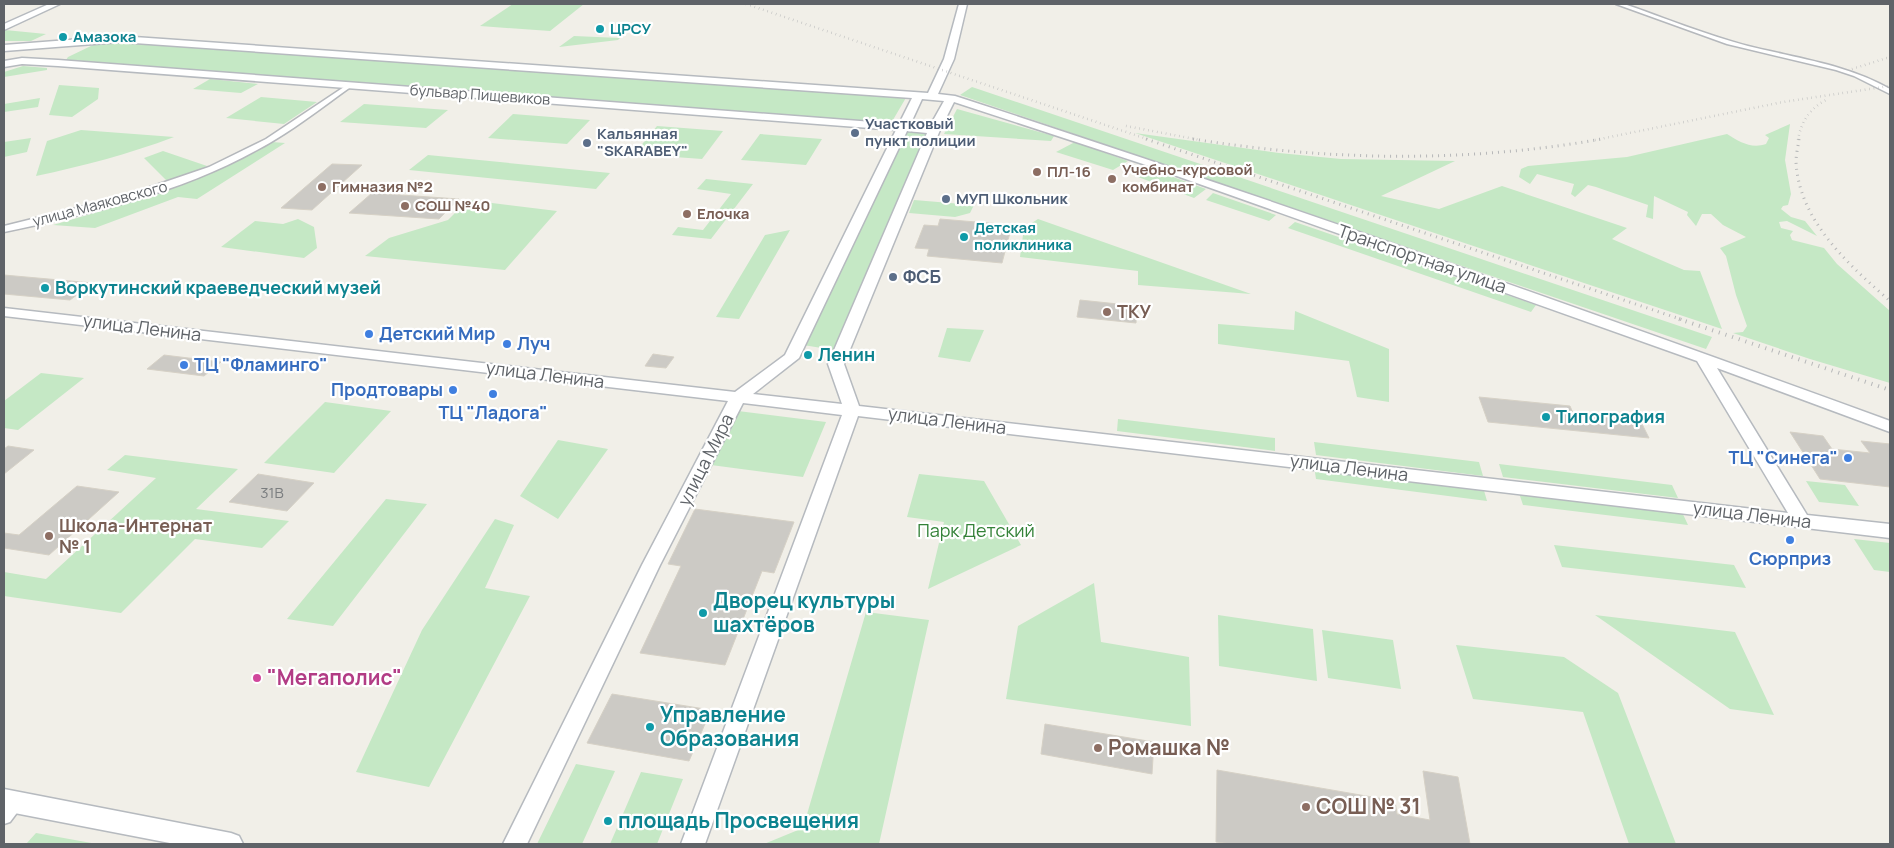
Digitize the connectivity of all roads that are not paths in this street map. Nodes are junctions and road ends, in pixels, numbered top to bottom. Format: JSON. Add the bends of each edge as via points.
{"nodes":[{"id":1,"x":56,"y":4,"type":"edge"},
{"id":2,"x":963,"y":4,"type":"edge"},
{"id":3,"x":1619,"y":4,"type":"edge"},
{"id":4,"x":4,"y":27,"type":"edge"},
{"id":5,"x":120,"y":39,"type":"junction"},
{"id":6,"x":83,"y":46,"type":"junction"},
{"id":7,"x":4,"y":48,"type":"edge"},
{"id":8,"x":4,"y":53,"type":"edge"},
{"id":9,"x":4,"y":57,"type":"edge"},
{"id":10,"x":22,"y":61,"type":"junction"},
{"id":11,"x":58,"y":63,"type":"junction"},
{"id":12,"x":4,"y":64,"type":"edge"},
{"id":13,"x":350,"y":85,"type":"junction"},
{"id":14,"x":1890,"y":92,"type":"edge"},
{"id":15,"x":926,"y":96,"type":"junction"},
{"id":16,"x":952,"y":98,"type":"junction"},
{"id":17,"x":902,"y":128,"type":"junction"},
{"id":18,"x":934,"y":130,"type":"junction"},
{"id":19,"x":4,"y":229,"type":"edge"},
{"id":20,"x":4,"y":312,"type":"edge"},
{"id":21,"x":1703,"y":358,"type":"junction"},
{"id":22,"x":738,"y":397,"type":"junction"},
{"id":23,"x":852,"y":410,"type":"junction"},
{"id":24,"x":1890,"y":427,"type":"edge"},
{"id":25,"x":1802,"y":521,"type":"junction"},
{"id":26,"x":1890,"y":531,"type":"edge"},
{"id":27,"x":8,"y":807,"type":"edge"},
{"id":28,"x":231,"y":844,"type":"edge"},
{"id":29,"x":515,"y":844,"type":"edge"},
{"id":30,"x":693,"y":844,"type":"edge"}],
"edges":[{"from":1,"to":4,"type":"main road"},
{"from":2,"to":15,"type":"main road","name":"улица Мира","via":[[949,59]]},
{"from":3,"to":14,"type":"street","via":[[1725,41],[1836,68],[1876,83]]},
{"from":5,"to":6,"type":"main road","name":"бульвар Пищевиков"},
{"from":5,"to":7,"type":"main road","name":"бульвар Пищевиков"},
{"from":5,"to":15,"type":"main road","name":"бульвар Пищевиков"},
{"from":6,"to":10,"type":"main road"},
{"from":6,"to":11,"type":"main road","name":"бульвар Пищевиков","via":[[68,52]]},
{"from":8,"to":9,"type":"main road"},
{"from":10,"to":11,"type":"main road","name":"бульвар Пищевиков"},
{"from":10,"to":12,"type":"main road","name":"бульвар Пищевиков"},
{"from":11,"to":13,"type":"main road","name":"бульвар Пищевиков"},
{"from":13,"to":17,"type":"main road","name":"бульвар Пищевиков"},
{"from":13,"to":19,"type":"street","name":"улица Маяковского","via":[[270,139],[213,168],[124,200]]},
{"from":15,"to":16,"type":"main road","name":"бульвар Пищевиков"},
{"from":15,"to":17,"type":"main road","name":"улица Мира"},
{"from":16,"to":18,"type":"main road"},
{"from":16,"to":21,"type":"main road","name":"Транспортная улица","via":[[1147,162]]},
{"from":17,"to":18,"type":"main road","name":"бульвар Пищевиков"},
{"from":17,"to":22,"type":"main road","name":"улица Мира","via":[[790,358]]},
{"from":18,"to":23,"type":"main road","via":[[836,364]]},
{"from":20,"to":22,"type":"main road","name":"улица Ленина"},
{"from":21,"to":24,"type":"main road","name":"Транспортная улица"},
{"from":21,"to":25,"type":"main road"},
{"from":22,"to":23,"type":"main road","name":"улица Ленина"},
{"from":22,"to":29,"type":"main road","name":"улица Мира"},
{"from":23,"to":25,"type":"main road","name":"улица Ленина"},
{"from":23,"to":30,"type":"main road"},
{"from":25,"to":26,"type":"main road","name":"улица Ленина"},
{"from":27,"to":28,"type":"main road"}]}
